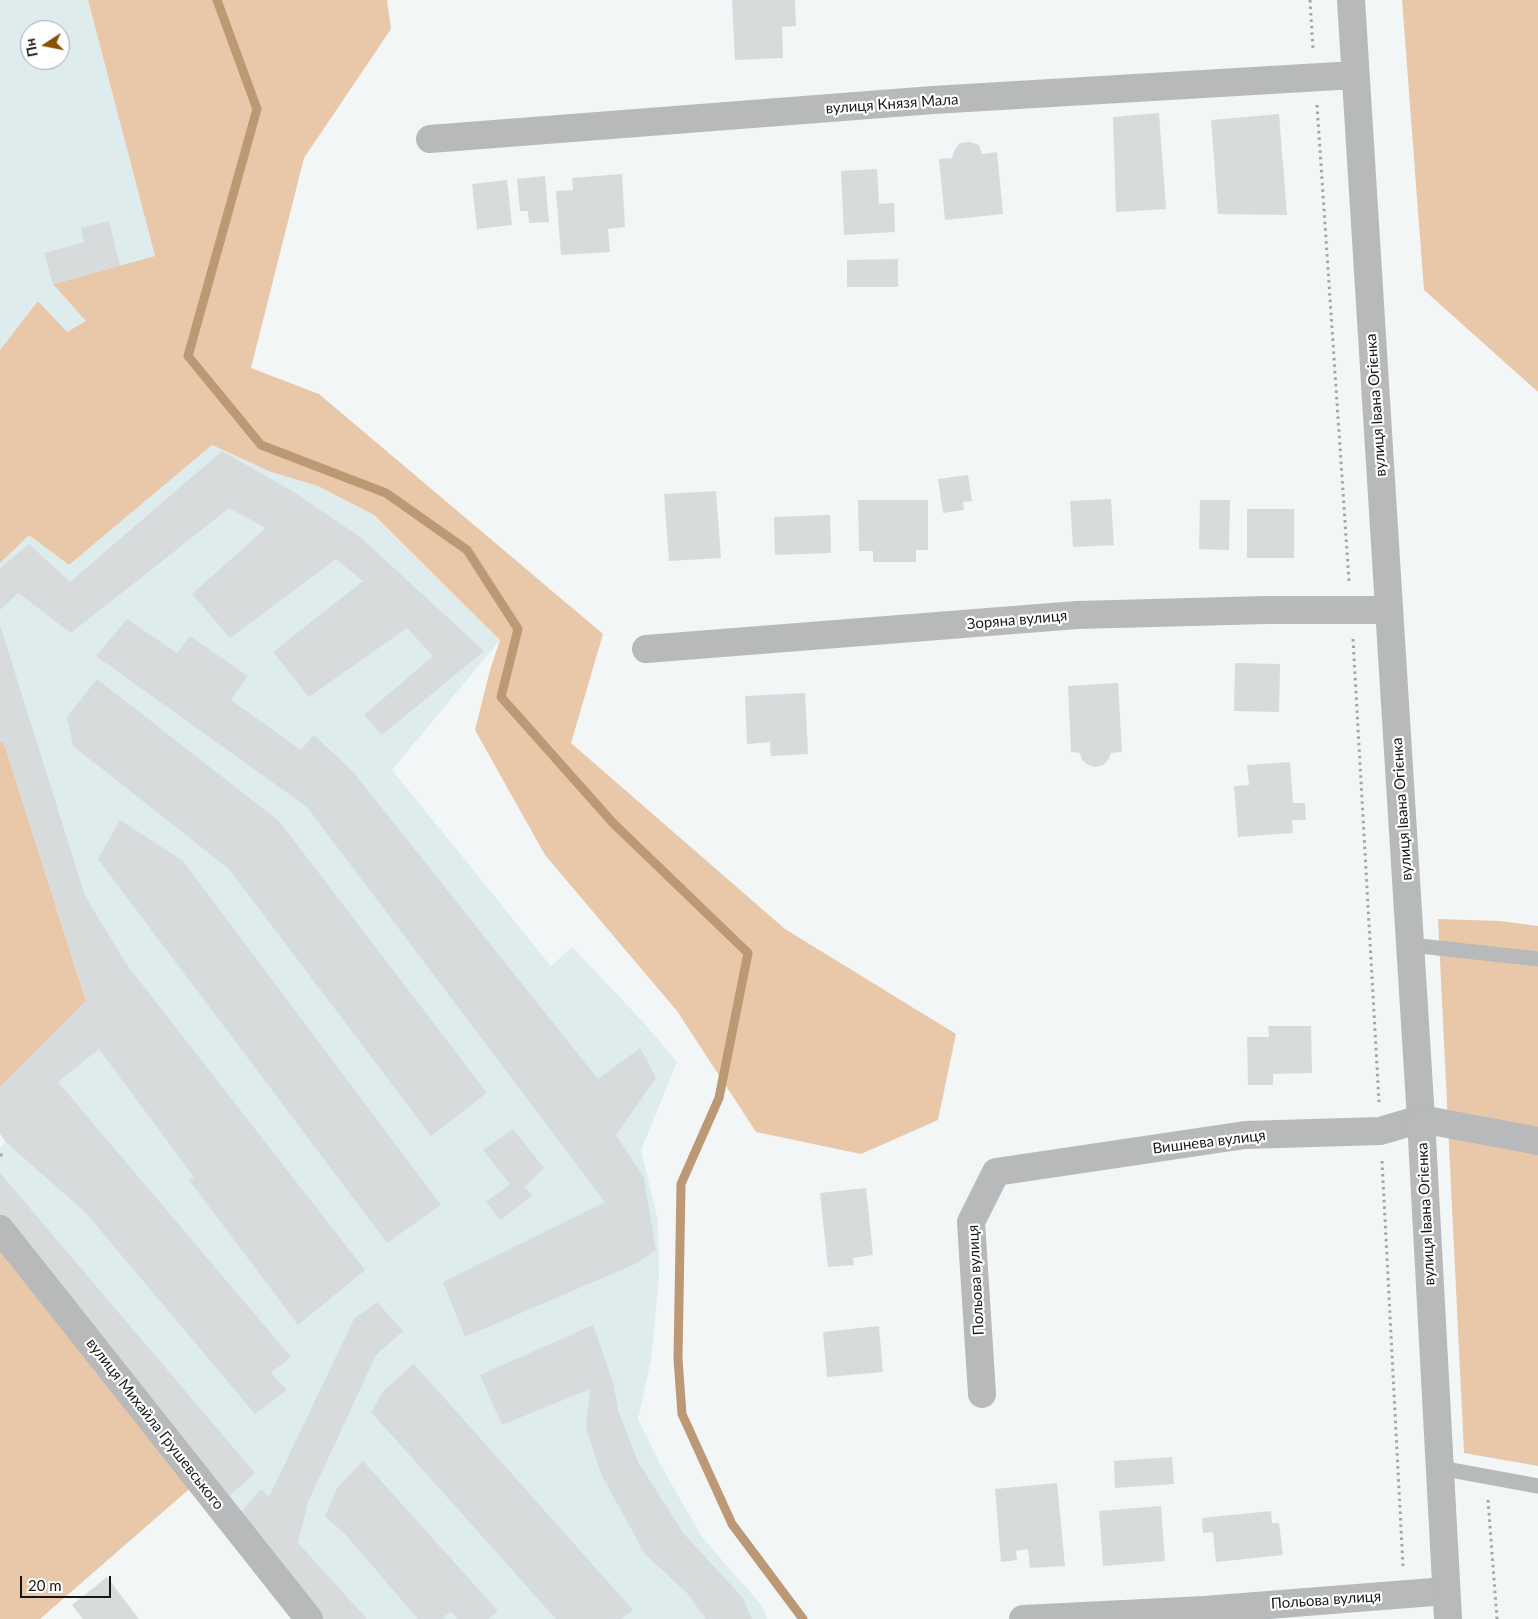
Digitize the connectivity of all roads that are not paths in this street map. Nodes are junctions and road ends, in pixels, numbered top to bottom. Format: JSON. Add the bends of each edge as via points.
{"nodes":[{"id":1,"x":1351,"y":0,"type":"edge"},
{"id":2,"x":1355,"y":75,"type":"junction"},
{"id":3,"x":430,"y":138,"type":"dead end"},
{"id":4,"x":1389,"y":610,"type":"junction"},
{"id":5,"x":646,"y":649,"type":"dead end"},
{"id":6,"x":1411,"y":944,"type":"junction"},
{"id":7,"x":1538,"y":959,"type":"edge"},
{"id":8,"x":1422,"y":1119,"type":"junction"},
{"id":9,"x":1538,"y":1141,"type":"edge"},
{"id":10,"x":996,"y":1172,"type":"joint"},
{"id":11,"x":0,"y":1229,"type":"edge"},
{"id":12,"x":982,"y":1394,"type":"dead end"},
{"id":13,"x":1440,"y":1468,"type":"junction"},
{"id":14,"x":1538,"y":1486,"type":"edge"},
{"id":15,"x":1446,"y":1591,"type":"junction"},
{"id":16,"x":1205,"y":1614,"type":"edge"},
{"id":17,"x":309,"y":1619,"type":"edge"},
{"id":18,"x":1023,"y":1619,"type":"edge"},
{"id":19,"x":1448,"y":1619,"type":"edge"}],
"edges":[{"from":1,"to":2,"type":"street","name":"вулиця Івана Огієнка"},
{"from":2,"to":3,"type":"street","name":"вулиця Князя Мала","via":[[933,100]]},
{"from":2,"to":4,"type":"street","name":"вулиця Івана Огієнка"},
{"from":4,"to":5,"type":"street","name":"Зоряна вулиця","via":[[1077,615]]},
{"from":4,"to":6,"type":"street","name":"вулиця Івана Огієнка"},
{"from":6,"to":7,"type":"lane"},
{"from":6,"to":8,"type":"street","name":"вулиця Івана Огієнка"},
{"from":8,"to":9,"type":"street"},
{"from":8,"to":10,"type":"street","name":"Вишнева вулиця","via":[[1380,1131],[1245,1135]]},
{"from":8,"to":13,"type":"street","name":"вулиця Івана Огієнка"},
{"from":10,"to":12,"type":"street","name":"Польова вулиця","via":[[970,1222]]},
{"from":11,"to":17,"type":"street","name":"вулиця Михайла Грушевського"},
{"from":13,"to":14,"type":"lane"},
{"from":13,"to":15,"type":"street","name":"вулиця Івана Огієнка"},
{"from":15,"to":16,"type":"street","name":"Польова вулиця"},
{"from":15,"to":19,"type":"street","name":"вулиця Івана Огієнка"},
{"from":16,"to":18,"type":"street","name":"Польова вулиця"}]}
